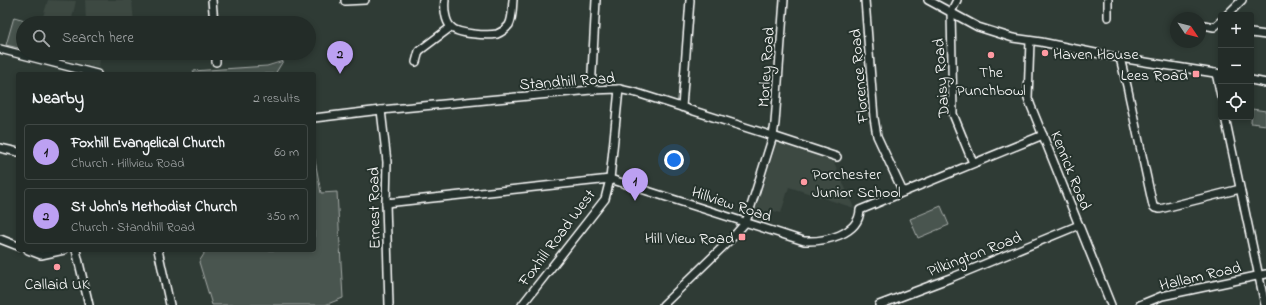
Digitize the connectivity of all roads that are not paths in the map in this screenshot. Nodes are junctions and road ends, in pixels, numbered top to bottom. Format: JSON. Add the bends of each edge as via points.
{"nodes":[{"id":1,"x":212,"y":0,"type":"edge"},
{"id":2,"x":344,"y":0,"type":"edge"},
{"id":3,"x":365,"y":0,"type":"edge"},
{"id":4,"x":445,"y":0,"type":"edge"},
{"id":5,"x":513,"y":0,"type":"edge"},
{"id":6,"x":596,"y":0,"type":"edge"},
{"id":7,"x":690,"y":0,"type":"edge"},
{"id":8,"x":784,"y":0,"type":"edge"},
{"id":9,"x":865,"y":0,"type":"edge"},
{"id":10,"x":928,"y":0,"type":"edge"},
{"id":11,"x":957,"y":0,"type":"edge"},
{"id":12,"x":1108,"y":0,"type":"edge"},
{"id":13,"x":1242,"y":0,"type":"edge"},
{"id":14,"x":951,"y":12,"type":"junction"},
{"id":15,"x":1230,"y":12,"type":"edge"},
{"id":16,"x":213,"y":16,"type":"edge"},
{"id":17,"x":1108,"y":17,"type":"dead end"},
{"id":18,"x":1218,"y":23,"type":"edge"},
{"id":19,"x":1206,"y":26,"type":"edge"},
{"id":20,"x":451,"y":27,"type":"junction"},
{"id":21,"x":1254,"y":33,"type":"edge"},
{"id":22,"x":1266,"y":35,"type":"edge"},
{"id":23,"x":1030,"y":41,"type":"junction"},
{"id":24,"x":0,"y":49,"type":"edge"},
{"id":25,"x":16,"y":54,"type":"edge"},
{"id":26,"x":1120,"y":58,"type":"junction"},
{"id":27,"x":37,"y":60,"type":"edge"},
{"id":28,"x":416,"y":62,"type":"dead end"},
{"id":29,"x":74,"y":71,"type":"edge"},
{"id":30,"x":1218,"y":74,"type":"edge"},
{"id":31,"x":1254,"y":81,"type":"edge"},
{"id":32,"x":1266,"y":83,"type":"edge"},
{"id":33,"x":619,"y":89,"type":"junction"},
{"id":34,"x":591,"y":90,"type":"junction"},
{"id":35,"x":682,"y":107,"type":"junction"},
{"id":36,"x":381,"y":110,"type":"junction"},
{"id":37,"x":316,"y":118,"type":"edge"},
{"id":38,"x":1226,"y":120,"type":"edge"},
{"id":39,"x":770,"y":135,"type":"junction"},
{"id":40,"x":1043,"y":135,"type":"junction"},
{"id":41,"x":0,"y":148,"type":"edge"},
{"id":42,"x":16,"y":152,"type":"edge"},
{"id":43,"x":837,"y":157,"type":"dead end"},
{"id":44,"x":973,"y":163,"type":"junction"},
{"id":45,"x":610,"y":179,"type":"junction"},
{"id":46,"x":1240,"y":189,"type":"junction"},
{"id":47,"x":903,"y":192,"type":"junction"},
{"id":48,"x":386,"y":203,"type":"junction"},
{"id":49,"x":746,"y":222,"type":"junction"},
{"id":50,"x":1079,"y":225,"type":"junction"},
{"id":51,"x":0,"y":239,"type":"edge"},
{"id":52,"x":16,"y":245,"type":"edge"},
{"id":53,"x":33,"y":252,"type":"edge"},
{"id":54,"x":55,"y":252,"type":"edge"},
{"id":55,"x":76,"y":252,"type":"edge"},
{"id":56,"x":158,"y":252,"type":"edge"},
{"id":57,"x":1263,"y":275,"type":"edge"},
{"id":58,"x":89,"y":305,"type":"edge"},
{"id":59,"x":170,"y":305,"type":"edge"},
{"id":60,"x":389,"y":305,"type":"edge"},
{"id":61,"x":522,"y":305,"type":"edge"},
{"id":62,"x":663,"y":305,"type":"edge"},
{"id":63,"x":879,"y":305,"type":"edge"},
{"id":64,"x":1111,"y":305,"type":"edge"},
{"id":65,"x":1140,"y":305,"type":"edge"},
{"id":66,"x":1265,"y":305,"type":"edge"}],
"edges":[{"from":1,"to":16,"type":"street"},
{"from":2,"to":3,"type":"street"},
{"from":4,"to":20,"type":"street","via":[[446,17]]},
{"from":5,"to":20,"type":"street","via":[[508,26],[495,35],[462,33]]},
{"from":6,"to":34,"type":"street"},
{"from":7,"to":35,"type":"street"},
{"from":8,"to":39,"type":"street","name":"Morley Road","via":[[777,109]]},
{"from":9,"to":47,"type":"street","name":"Florence Road","via":[[877,136]]},
{"from":10,"to":14,"type":"street"},
{"from":11,"to":14,"type":"street"},
{"from":12,"to":17,"type":"street"},
{"from":13,"to":15,"type":"street"},
{"from":14,"to":23,"type":"street","via":[[978,26]]},
{"from":14,"to":44,"type":"street","name":"Daisy Road","via":[[953,114]]},
{"from":18,"to":19,"type":"street","via":[[1214,27]]},
{"from":20,"to":28,"type":"street","via":[[419,51]]},
{"from":21,"to":22,"type":"street"},
{"from":23,"to":26,"type":"street"},
{"from":23,"to":40,"type":"street","name":"Kenrick Road","via":[[1028,98]]},
{"from":24,"to":25,"type":"street"},
{"from":26,"to":30,"type":"street"},
{"from":26,"to":46,"type":"street","via":[[1154,208],[1160,209]]},
{"from":27,"to":29,"type":"street"},
{"from":31,"to":32,"type":"street"},
{"from":33,"to":34,"type":"street","name":"Standhill Road"},
{"from":33,"to":35,"type":"street","name":"Standhill Road"},
{"from":33,"to":45,"type":"street","name":"Foxhill Road West"},
{"from":34,"to":36,"type":"street","name":"Standhill Road"},
{"from":35,"to":39,"type":"street","name":"Standhill Road"},
{"from":36,"to":37,"type":"street","name":"Standhill Road"},
{"from":36,"to":48,"type":"street","name":"Ernest Road","via":[[386,162]]},
{"from":38,"to":46,"type":"street"},
{"from":39,"to":43,"type":"street","name":"Standhill Road"},
{"from":39,"to":49,"type":"street","name":"Morley Road"},
{"from":40,"to":44,"type":"street","name":"Hillview Road"},
{"from":40,"to":50,"type":"street","name":"Kenrick Road"},
{"from":41,"to":42,"type":"street"},
{"from":44,"to":47,"type":"street","name":"Hillview Road"},
{"from":45,"to":48,"type":"street","name":"Hillview Road"},
{"from":45,"to":49,"type":"street","name":"Hillview Road"},
{"from":45,"to":61,"type":"street","name":"Foxhill Road West","via":[[608,190],[600,205]]},
{"from":46,"to":57,"type":"street"},
{"from":47,"to":49,"type":"street","name":"Hillview Road","via":[[860,210],[859,217],[852,227],[824,240],[804,241]]},
{"from":48,"to":60,"type":"street","name":"Ernest Road"},
{"from":49,"to":62,"type":"street"},
{"from":50,"to":63,"type":"street","name":"Pilkington Road","via":[[953,278]]},
{"from":50,"to":64,"type":"street","name":"Kenrick Road"},
{"from":51,"to":52,"type":"street"},
{"from":53,"to":54,"type":"street","via":[[41,255]]},
{"from":55,"to":58,"type":"street"},
{"from":56,"to":59,"type":"street"},
{"from":57,"to":65,"type":"street","name":"Hallam Road","via":[[1162,296]]},
{"from":57,"to":66,"type":"street"}]}
